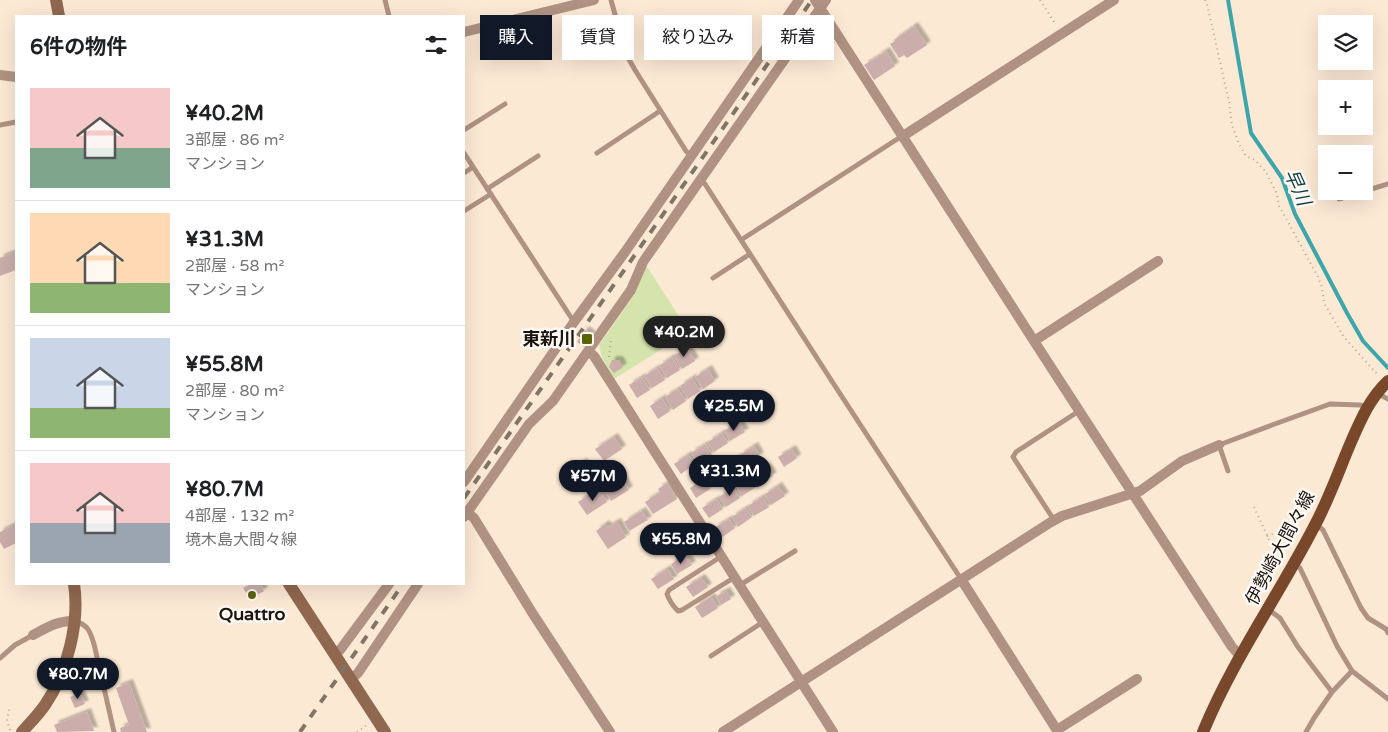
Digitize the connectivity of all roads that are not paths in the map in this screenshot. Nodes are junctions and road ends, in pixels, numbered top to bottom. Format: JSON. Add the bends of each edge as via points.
{"nodes":[{"id":1,"x":56,"y":0,"type":"edge"},
{"id":2,"x":385,"y":0,"type":"edge"},
{"id":3,"x":594,"y":0,"type":"edge"},
{"id":4,"x":611,"y":0,"type":"edge"},
{"id":5,"x":800,"y":0,"type":"edge"},
{"id":6,"x":1114,"y":0,"type":"edge"},
{"id":7,"x":820,"y":3,"type":"edge"},
{"id":8,"x":59,"y":15,"type":"edge"},
{"id":9,"x":389,"y":15,"type":"edge"},
{"id":10,"x":465,"y":32,"type":"edge"},
{"id":11,"x":0,"y":75,"type":"edge"},
{"id":12,"x":15,"y":77,"type":"edge"},
{"id":13,"x":505,"y":104,"type":"dead end"},
{"id":14,"x":660,"y":111,"type":"junction"},
{"id":15,"x":15,"y":122,"type":"edge"},
{"id":16,"x":0,"y":125,"type":"edge"},
{"id":17,"x":465,"y":129,"type":"edge"},
{"id":18,"x":903,"y":136,"type":"junction"},
{"id":19,"x":597,"y":153,"type":"dead end"},
{"id":20,"x":465,"y":155,"type":"edge"},
{"id":21,"x":538,"y":156,"type":"dead end"},
{"id":22,"x":691,"y":156,"type":"junction"},
{"id":23,"x":473,"y":167,"type":"junction"},
{"id":24,"x":465,"y":172,"type":"edge"},
{"id":25,"x":700,"y":180,"type":"junction"},
{"id":26,"x":1388,"y":184,"type":"edge"},
{"id":27,"x":1373,"y":188,"type":"edge"},
{"id":28,"x":489,"y":192,"type":"junction"},
{"id":29,"x":465,"y":210,"type":"edge"},
{"id":30,"x":741,"y":240,"type":"junction"},
{"id":31,"x":750,"y":254,"type":"junction"},
{"id":32,"x":1158,"y":262,"type":"dead end"},
{"id":33,"x":713,"y":278,"type":"dead end"},
{"id":34,"x":574,"y":322,"type":"junction"},
{"id":35,"x":1034,"y":342,"type":"junction"},
{"id":36,"x":588,"y":351,"type":"junction"},
{"id":37,"x":1387,"y":382,"type":"edge"},
{"id":38,"x":1382,"y":396,"type":"edge"},
{"id":39,"x":1367,"y":407,"type":"junction"},
{"id":40,"x":1079,"y":411,"type":"junction"},
{"id":41,"x":1219,"y":446,"type":"junction"},
{"id":42,"x":1228,"y":471,"type":"dead end"},
{"id":43,"x":465,"y":481,"type":"edge"},
{"id":44,"x":1132,"y":494,"type":"junction"},
{"id":45,"x":465,"y":514,"type":"edge"},
{"id":46,"x":1054,"y":520,"type":"junction"},
{"id":47,"x":1316,"y":524,"type":"junction"},
{"id":48,"x":795,"y":551,"type":"dead end"},
{"id":49,"x":722,"y":556,"type":"junction"},
{"id":50,"x":1294,"y":564,"type":"junction"},
{"id":51,"x":960,"y":579,"type":"junction"},
{"id":52,"x":738,"y":581,"type":"junction"},
{"id":53,"x":74,"y":585,"type":"edge"},
{"id":54,"x":290,"y":585,"type":"edge"},
{"id":55,"x":388,"y":585,"type":"edge"},
{"id":56,"x":417,"y":585,"type":"edge"},
{"id":57,"x":1268,"y":608,"type":"junction"},
{"id":58,"x":74,"y":620,"type":"junction"},
{"id":59,"x":763,"y":622,"type":"junction"},
{"id":60,"x":1388,"y":633,"type":"edge"},
{"id":61,"x":33,"y":635,"type":"joint"},
{"id":62,"x":334,"y":654,"type":"junction"},
{"id":63,"x":711,"y":656,"type":"dead end"},
{"id":64,"x":1240,"y":656,"type":"junction"},
{"id":65,"x":0,"y":658,"type":"edge"},
{"id":66,"x":1352,"y":671,"type":"junction"},
{"id":67,"x":1137,"y":678,"type":"dead end"},
{"id":68,"x":351,"y":679,"type":"junction"},
{"id":69,"x":801,"y":682,"type":"junction"},
{"id":70,"x":1332,"y":692,"type":"junction"},
{"id":71,"x":1387,"y":697,"type":"edge"},
{"id":72,"x":1057,"y":731,"type":"edge"},
{"id":73,"x":22,"y":732,"type":"edge"},
{"id":74,"x":114,"y":732,"type":"edge"},
{"id":75,"x":384,"y":732,"type":"edge"},
{"id":76,"x":610,"y":732,"type":"edge"},
{"id":77,"x":723,"y":732,"type":"edge"},
{"id":78,"x":833,"y":732,"type":"edge"},
{"id":79,"x":1203,"y":732,"type":"edge"},
{"id":80,"x":1306,"y":732,"type":"edge"}],
"edges":[{"from":1,"to":8,"type":"main road"},
{"from":2,"to":9,"type":"lane"},
{"from":3,"to":10,"type":"street"},
{"from":4,"to":14,"type":"lane","via":[[626,54]]},
{"from":5,"to":22,"type":"street"},
{"from":6,"to":18,"type":"street"},
{"from":7,"to":18,"type":"street"},
{"from":7,"to":25,"type":"street"},
{"from":11,"to":12,"type":"street"},
{"from":13,"to":17,"type":"lane"},
{"from":14,"to":19,"type":"lane"},
{"from":14,"to":22,"type":"lane"},
{"from":15,"to":16,"type":"lane"},
{"from":18,"to":30,"type":"lane"},
{"from":18,"to":35,"type":"street"},
{"from":20,"to":23,"type":"lane"},
{"from":21,"to":28,"type":"lane"},
{"from":22,"to":34,"type":"street"},
{"from":23,"to":24,"type":"lane"},
{"from":23,"to":28,"type":"lane"},
{"from":25,"to":30,"type":"lane","via":[[706,184]]},
{"from":25,"to":36,"type":"street","via":[[643,262],[631,290]]},
{"from":26,"to":27,"type":"lane"},
{"from":28,"to":29,"type":"lane"},
{"from":28,"to":34,"type":"lane"},
{"from":30,"to":31,"type":"lane"},
{"from":31,"to":33,"type":"lane"},
{"from":31,"to":51,"type":"lane"},
{"from":32,"to":35,"type":"street"},
{"from":34,"to":43,"type":"street"},
{"from":35,"to":40,"type":"street"},
{"from":36,"to":45,"type":"street","via":[[553,401],[529,424]]},
{"from":36,"to":49,"type":"street"},
{"from":37,"to":38,"type":"main road","name":"伊勢崎大間々線"},
{"from":38,"to":39,"type":"main road","name":"伊勢崎大間々線"},
{"from":39,"to":41,"type":"lane","via":[[1330,404]]},
{"from":39,"to":47,"type":"main road","name":"伊勢崎大間々線"},
{"from":40,"to":44,"type":"street"},
{"from":40,"to":46,"type":"lane","via":[[1013,457]]},
{"from":41,"to":42,"type":"lane"},
{"from":41,"to":44,"type":"street","via":[[1182,461]]},
{"from":44,"to":46,"type":"street"},
{"from":44,"to":64,"type":"street"},
{"from":45,"to":76,"type":"street","via":[[474,518]]},
{"from":46,"to":51,"type":"street"},
{"from":47,"to":50,"type":"main road","name":"伊勢崎大間々線"},
{"from":47,"to":60,"type":"lane","via":[[1324,530],[1368,618]]},
{"from":48,"to":52,"type":"lane"},
{"from":49,"to":52,"type":"street"},
{"from":49,"to":52,"type":"lane","via":[[669,590],[668,597],[678,611]]},
{"from":50,"to":57,"type":"main road","name":"伊勢崎大間々線"},
{"from":50,"to":66,"type":"lane","via":[[1300,568],[1333,639]]},
{"from":51,"to":69,"type":"street"},
{"from":51,"to":72,"type":"street"},
{"from":52,"to":59,"type":"street"},
{"from":53,"to":58,"type":"main road"},
{"from":54,"to":62,"type":"main road"},
{"from":55,"to":62,"type":"street"},
{"from":56,"to":68,"type":"street","via":[[358,674]]},
{"from":57,"to":64,"type":"main road","name":"伊勢崎大間々線"},
{"from":57,"to":70,"type":"lane","via":[[1280,618]]},
{"from":58,"to":61,"type":"street","via":[[60,622]]},
{"from":58,"to":73,"type":"main road","via":[[68,654],[59,678],[46,704]]},
{"from":58,"to":74,"type":"lane","via":[[91,633]]},
{"from":59,"to":63,"type":"lane"},
{"from":59,"to":69,"type":"street"},
{"from":61,"to":65,"type":"lane"},
{"from":62,"to":68,"type":"main road"},
{"from":64,"to":79,"type":"main road","name":"伊勢崎大間々線"},
{"from":66,"to":70,"type":"lane"},
{"from":66,"to":71,"type":"lane"},
{"from":67,"to":72,"type":"street"},
{"from":68,"to":75,"type":"main road"},
{"from":69,"to":77,"type":"street"},
{"from":69,"to":78,"type":"street"},
{"from":70,"to":80,"type":"lane"}]}
